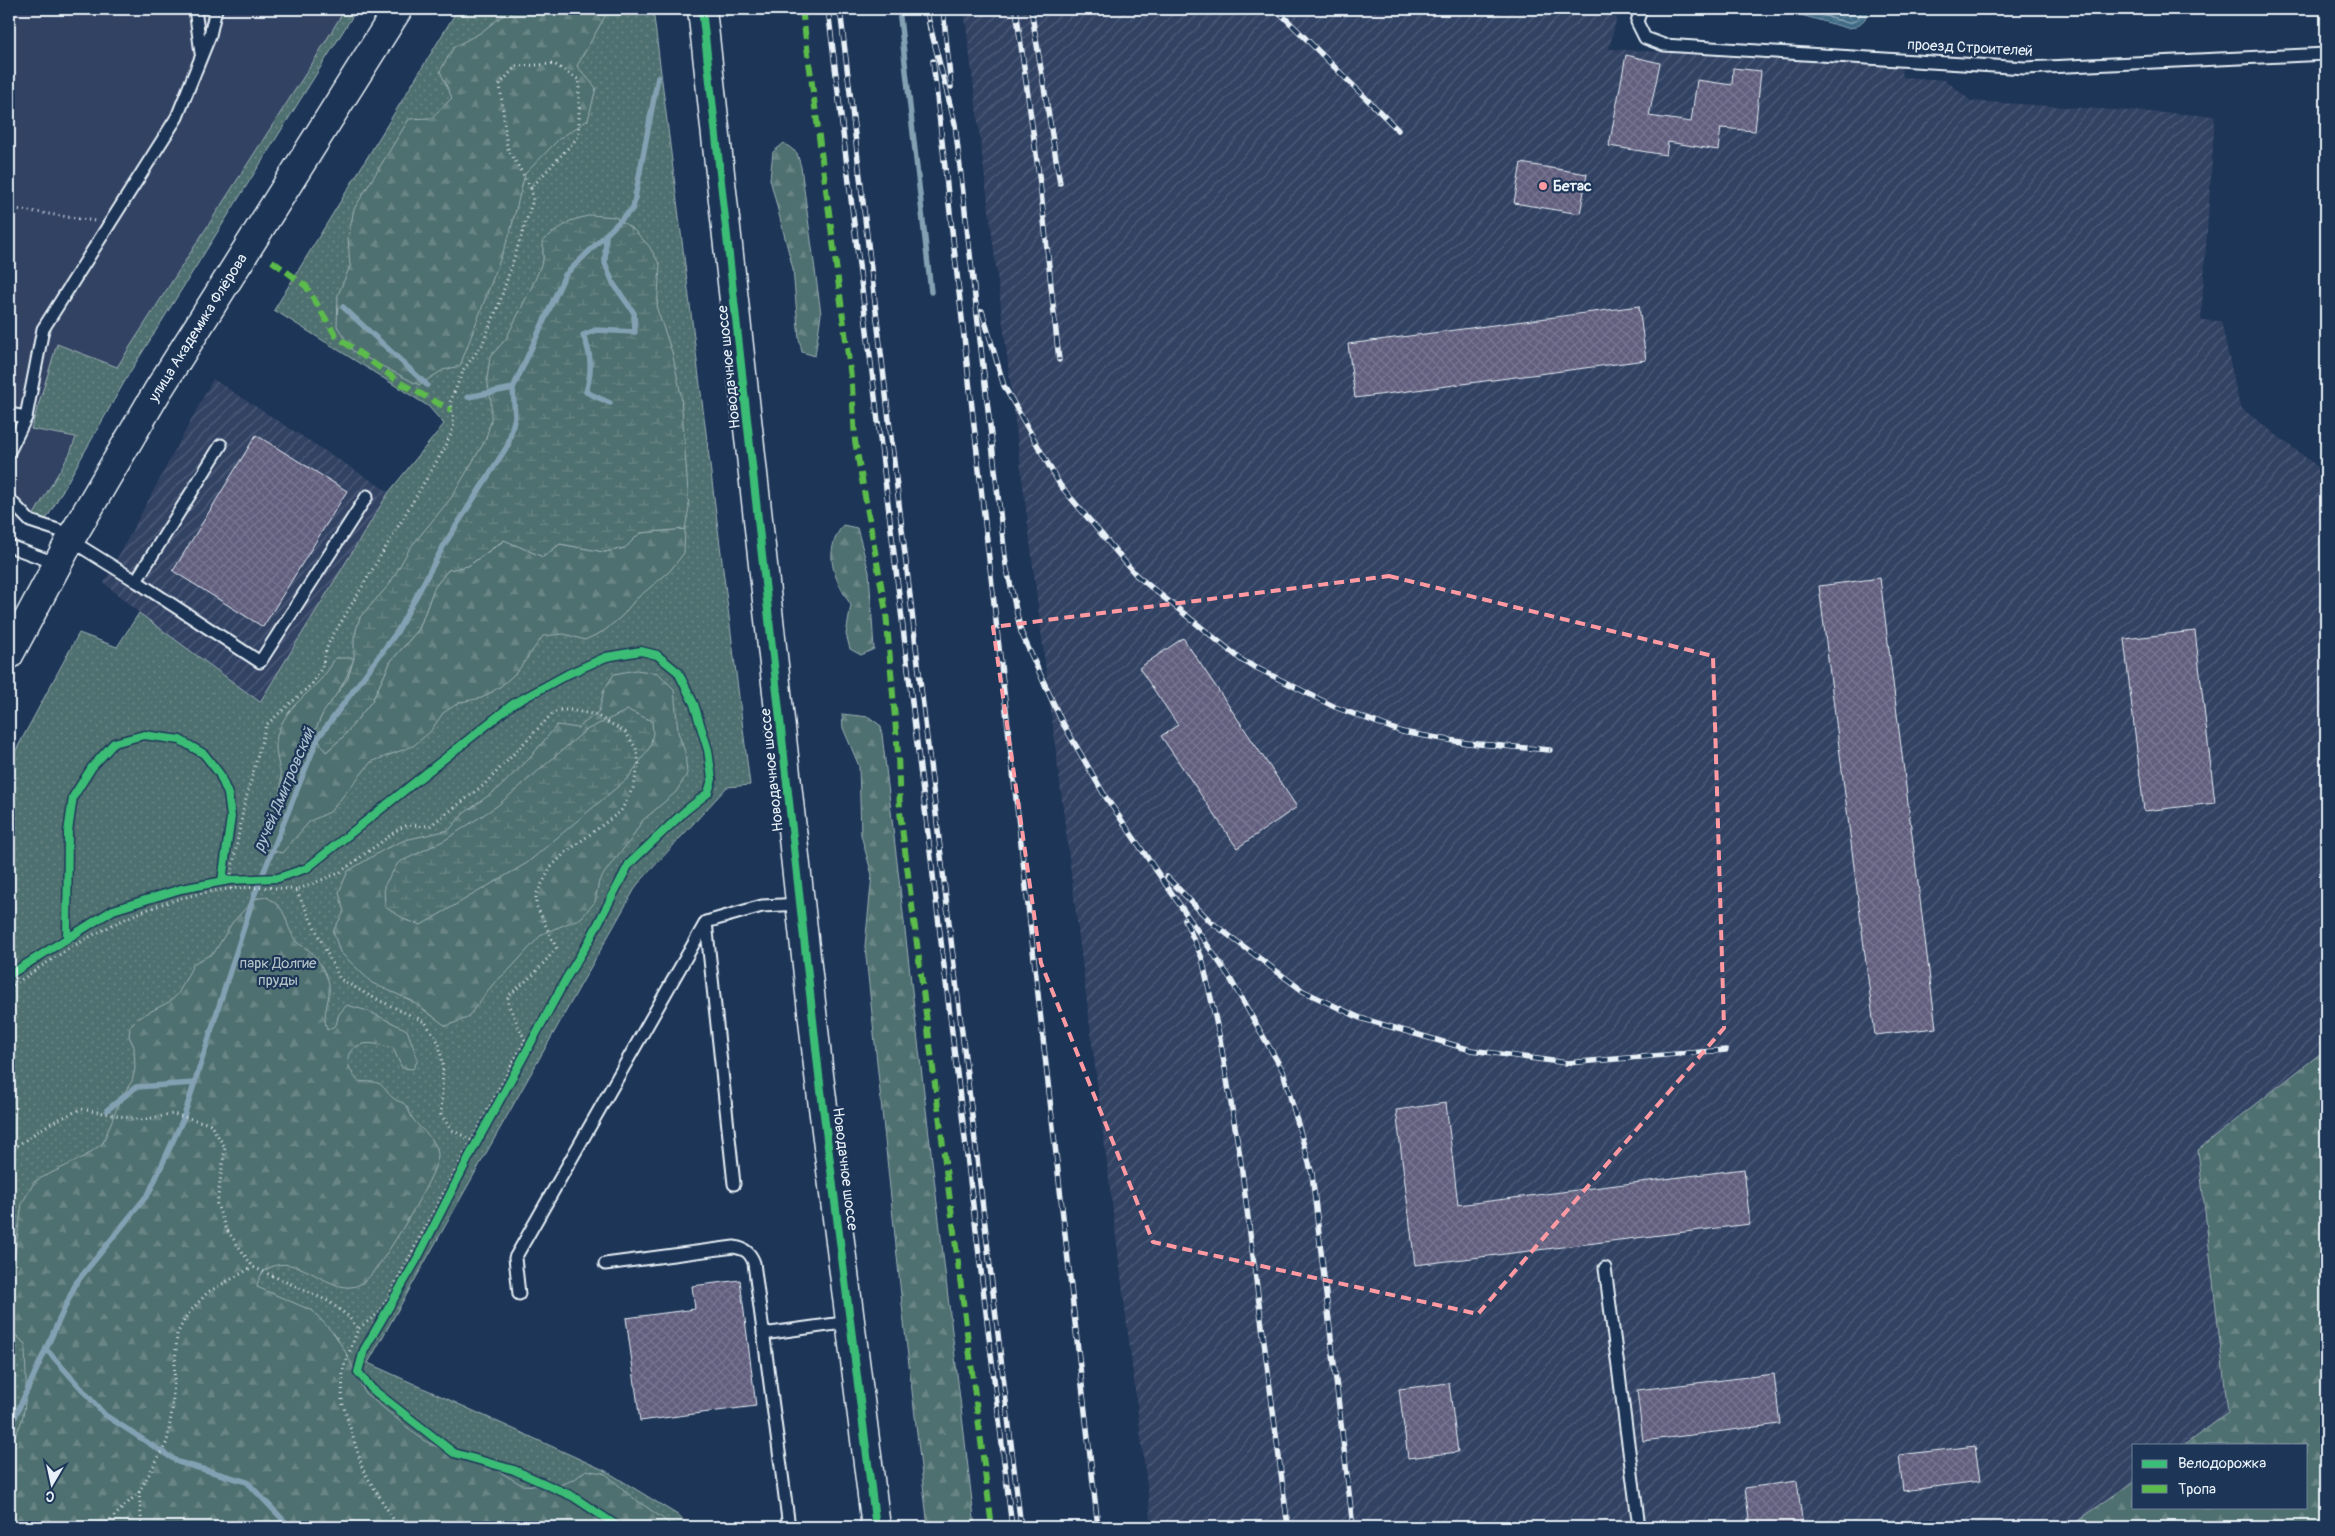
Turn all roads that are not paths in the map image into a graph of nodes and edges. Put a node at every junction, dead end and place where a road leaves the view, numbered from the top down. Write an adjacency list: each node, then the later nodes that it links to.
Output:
1 (195, 9): 7 (lane)
2 (216, 9): 7 (lane)
3 (398, 9): 14 (street, улица Академика Флёрова)
4 (702, 9): 19 (street, Новодачное шоссе)
5 (1641, 9): 6 (lane, проезд Строителей)
6 (2326, 54)
7 (201, 55): 9 (lane)
8 (9, 414): 9 (lane)
9 (26, 417): 11 (lane)
10 (221, 445): 17 (lane)
11 (9, 452)
12 (367, 496): 17 (lane)
13 (9, 499): 14 (lane)
14 (72, 538): 16 (street, улица Академика Флёрова); 17 (lane)
15 (10, 549): 16 (lane)
16 (58, 564): 18 (street, улица Академика Флёрова)
17 (136, 580)
18 (9, 655)
19 (801, 904): 20 (lane); 25 (street, Новодачное шоссе)
20 (706, 922): 21 (lane); 24 (lane)
21 (734, 1184)
22 (605, 1264): 26 (lane)
23 (1605, 1268): 29 (lane)
24 (519, 1294)
25 (850, 1322): 26 (lane); 28 (street, Новодачное шоссе)
26 (763, 1334): 27 (lane)
27 (789, 1527)
28 (876, 1527)
29 (1639, 1527)

